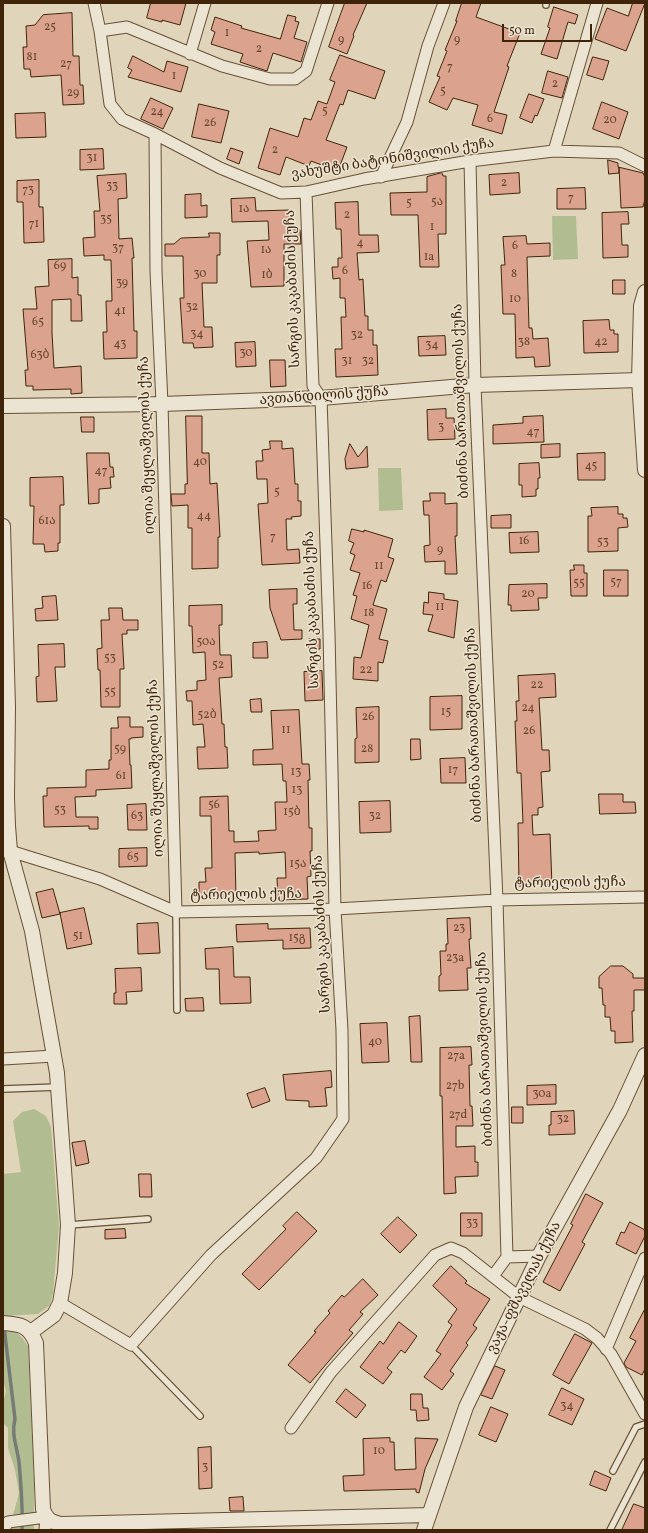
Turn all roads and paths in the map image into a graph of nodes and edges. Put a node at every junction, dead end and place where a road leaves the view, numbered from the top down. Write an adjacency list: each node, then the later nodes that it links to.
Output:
1 (94, 3): 6 (street)
2 (205, 3): 7 (street)
3 (328, 3): 7 (street)
4 (444, 3): 12 (street)
5 (598, 3): 9 (street)
6 (100, 31): 7 (street); 8 (street)
7 (190, 54)
8 (155, 134): 13 (street, ვახუშტი ბატონიშვილის ქუჩა); 18 (street, ილია შეყლაშვილის ქუჩა)
9 (554, 151): 10 (street, ვახუშტი ბატონიშვილის ქუჩა); 11 (street, ვახუშტი ბატონიშვილის ქუჩა)
10 (470, 161): 12 (street, ვახუშტი ბატონიშვილის ქუჩა); 16 (street, ბიძინა ბარათაშვილის ქუჩა)
11 (645, 166)
12 (381, 177): 13 (street, ვახუშტი ბატონიშვილის ქუჩა)
13 (306, 192): 17 (street, სარგის კაკაბაძის ქუჩა)
14 (645, 292): 15 (street)
15 (642, 380): 16 (street, ავთანდილის ქუჩა); 20 (street)
16 (476, 385): 17 (street, ავთანდილის ქუჩა); 24 (street, ბიძინა ბარათაშვილის ქუჩა)
17 (321, 398): 18 (street, ავთანდილის ქუჩა); 25 (street, სარგის კაკაბაძის ქუჩა)
18 (162, 404): 19 (street, ავთანდილის ქუჩა); 26 (street, ილია შეყლაშვილის ქუჩა)
19 (3, 406)
20 (645, 470)
21 (3, 526): 22 (street)
22 (7, 851): 26 (street, ტარიელის ქუჩა); 29 (street)
23 (645, 897): 24 (street, ტარიელის ქუჩა)
24 (497, 900): 25 (street, ტარიელის ქუჩა); 36 (street, ბიძინა ბარათაშვილის ქუჩა)
25 (335, 909): 26 (street, ტარიელის ქუჩა); 43 (street, სარგის კაკაბაძის ქუჩა)
26 (176, 912): 27 (lane)
27 (177, 1010)
28 (645, 1055): 35 (street, ვაჟა-ფშაველას ქუჩა)
29 (54, 1056): 30 (street); 31 (street)
30 (3, 1059)
31 (58, 1087): 32 (lane); 34 (street)
32 (3, 1089)
33 (148, 1219): 34 (lane)
34 (68, 1225): 40 (street)
35 (539, 1256): 36 (street); 39 (street, ვაჟა-ფშაველას ქუჩა)
36 (507, 1257): 38 (street)
37 (645, 1258): 44 (street)
38 (493, 1276): 39 (street); 48 (street)
39 (519, 1298): 44 (street); 51 (street, ვაჟა-ფშაველას ქუჩა)
40 (60, 1303): 42 (street); 43 (street)
41 (7, 1323): 42 (street)
42 (32, 1332): 52 (street)
43 (132, 1345): 46 (lane)
44 (606, 1349): 45 (street)
45 (645, 1414)
46 (200, 1416)
47 (645, 1424): 50 (lane)
48 (291, 1428)
49 (645, 1462): 55 (lane)
50 (613, 1471)
51 (429, 1515): 52 (street); 54 (street, ვაჟა-ფშაველას ქუჩა)
52 (42, 1522): 53 (street)
53 (5, 1523)
54 (424, 1530)
55 (610, 1530)

